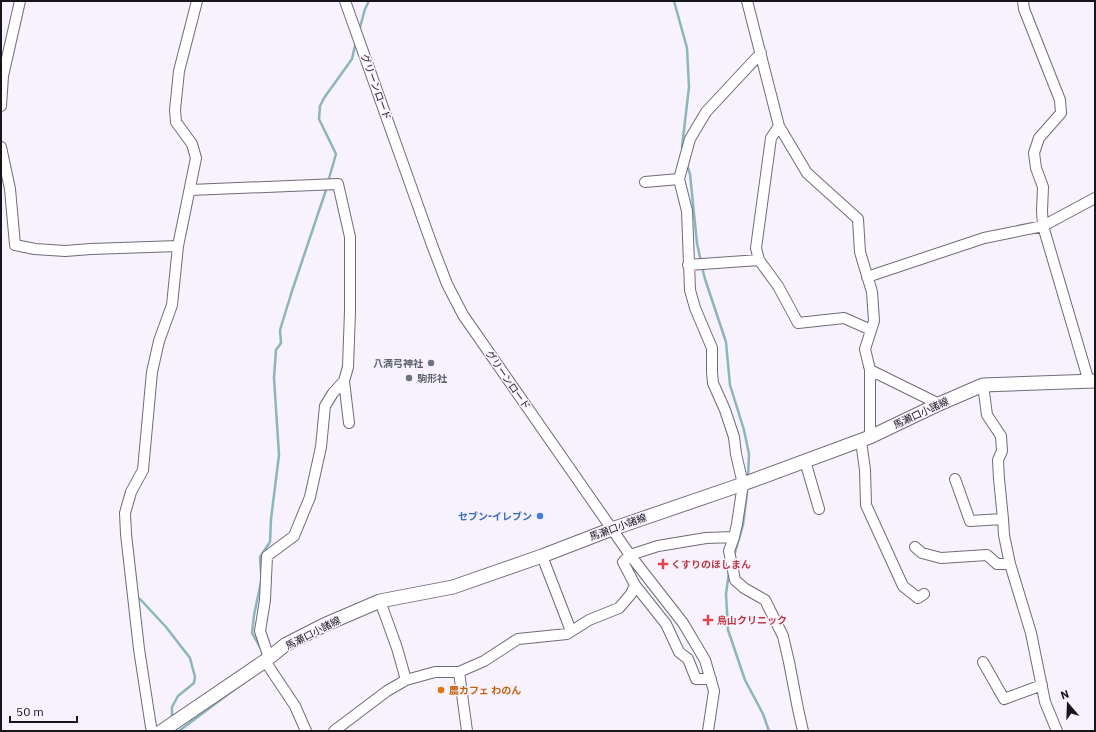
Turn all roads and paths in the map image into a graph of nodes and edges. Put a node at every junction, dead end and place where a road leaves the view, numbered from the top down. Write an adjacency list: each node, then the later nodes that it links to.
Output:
1 (20, 1): 7 (street)
2 (196, 1): 12 (street)
3 (345, 1): 32 (street, グリーンロード)
4 (747, 1): 6 (street)
5 (1023, 1): 14 (street)
6 (761, 53): 8 (street); 10 (street)
7 (1, 106)
8 (779, 126): 16 (street); 18 (street)
9 (1, 147): 15 (street)
10 (679, 179): 11 (street); 17 (street)
11 (645, 182)
12 (190, 190): 15 (street); 21 (street)
13 (1095, 198): 14 (street)
14 (1043, 226): 18 (street); 22 (street)
15 (178, 246): 48 (street)
16 (759, 260): 17 (street); 19 (street)
17 (688, 265): 29 (street)
18 (867, 277): 19 (street)
19 (871, 330): 20 (street)
20 (870, 370): 24 (street); 26 (street)
21 (344, 381): 25 (street); 42 (street)
22 (1092, 381): 23 (main road, 馬瀬口小諸線)
23 (983, 385): 24 (main road, 馬瀬口小諸線); 31 (street)
24 (940, 404): 26 (main road, 馬瀬口小諸線)
25 (349, 424)
26 (865, 439): 27 (main road, 馬瀬口小諸線); 39 (street)
27 (805, 462): 29 (main road, 馬瀬口小諸線); 30 (street)
28 (955, 479): 31 (street)
29 (743, 484): 32 (main road, 馬瀬口小諸線); 33 (street)
30 (819, 509)
31 (1003, 519): 37 (street)
32 (612, 529): 35 (street, グリーンロード); 36 (main road, 馬瀬口小諸線)
33 (734, 537): 35 (street); 54 (street)
34 (915, 546): 37 (street)
35 (630, 555): 38 (street); 45 (street, グリーンロード)
36 (542, 556): 40 (main road, 馬瀬口小諸線); 41 (street)
37 (1010, 564): 47 (street)
38 (635, 585): 41 (street); 45 (street)
39 (924, 594)
40 (380, 601): 42 (main road, 馬瀬口小諸線); 46 (street)
41 (571, 631): 44 (street)
42 (267, 660): 49 (main road, 馬瀬口小諸線); 50 (street)
43 (983, 662): 47 (street)
44 (459, 672): 46 (street); 52 (street)
45 (710, 679): 53 (street, グリーンロード)
46 (406, 680): 51 (street)
47 (1042, 685): 55 (street)
48 (153, 731)
49 (162, 731)
50 (306, 731)
51 (334, 731)
52 (467, 731)
53 (708, 731)
54 (803, 731)
55 (1057, 731)

